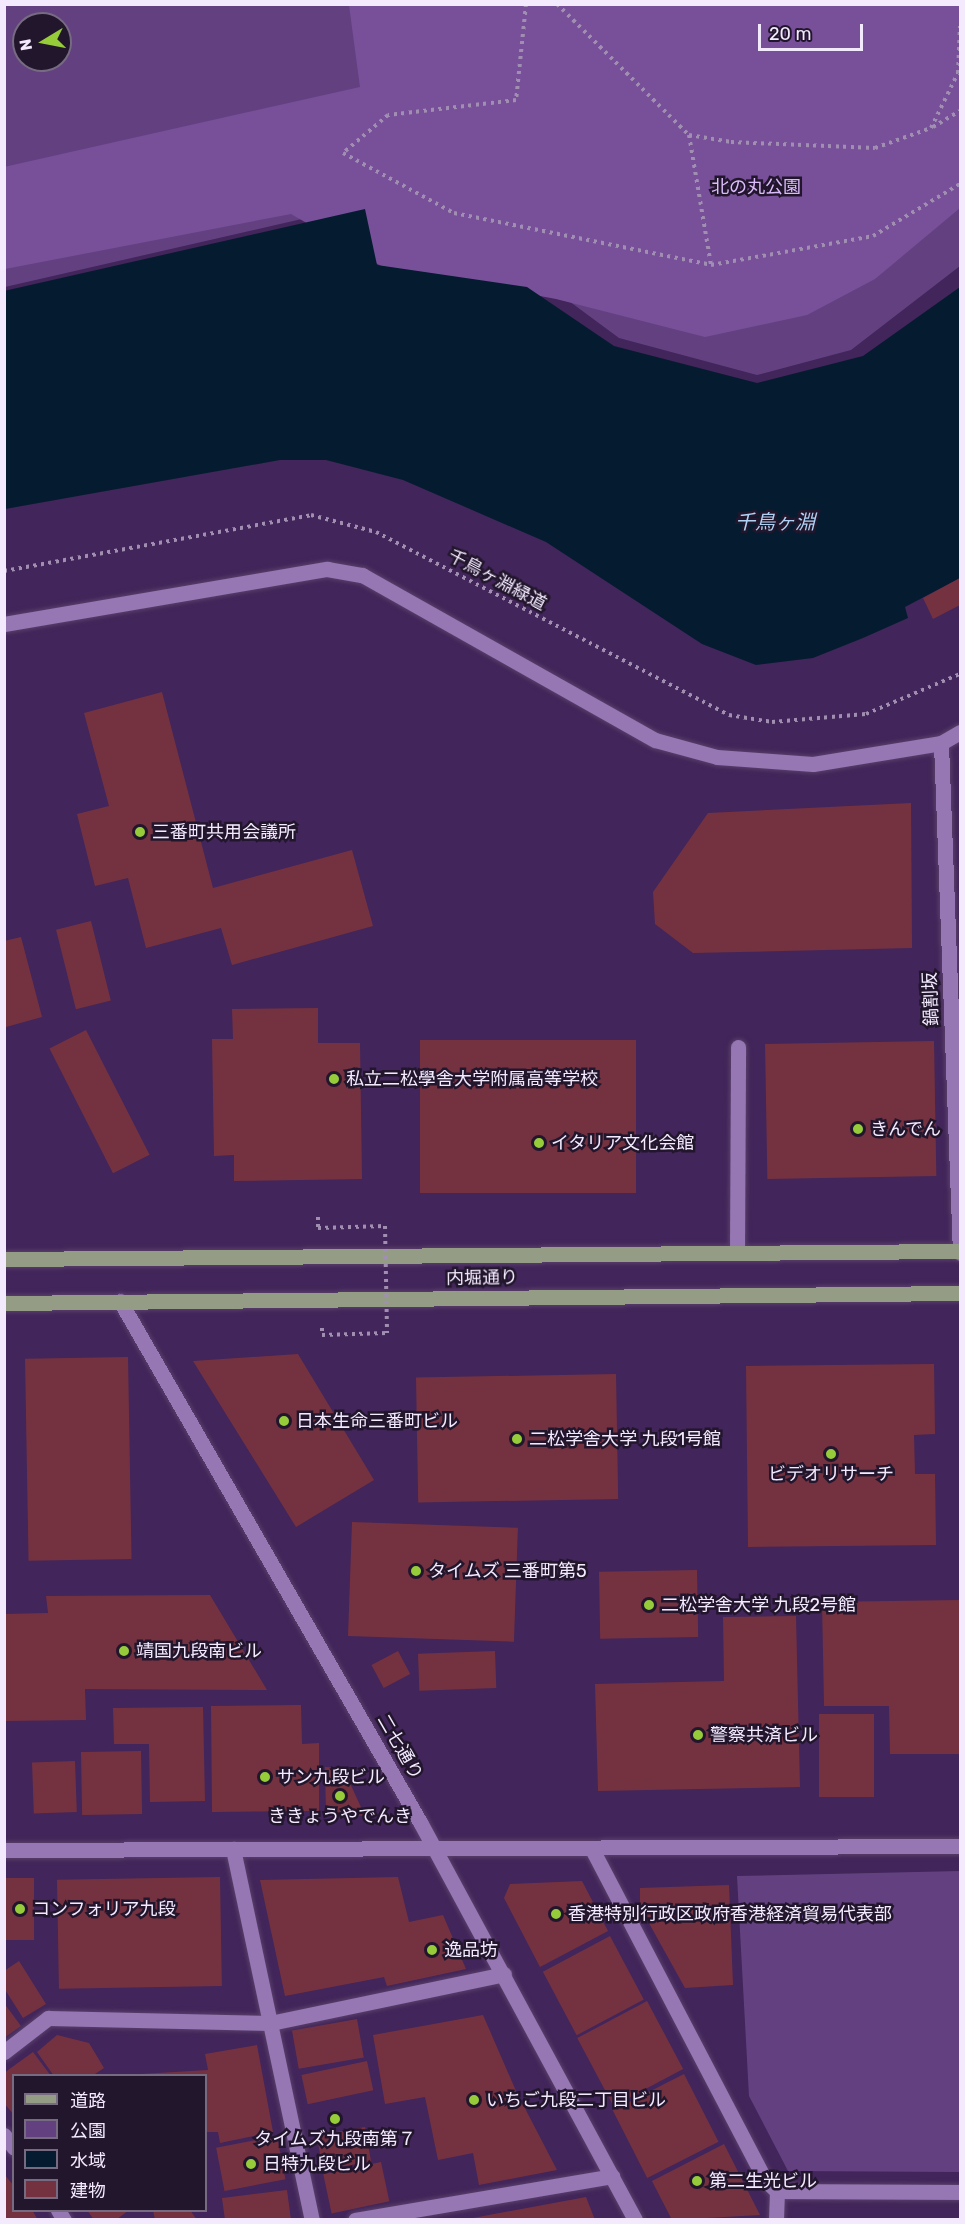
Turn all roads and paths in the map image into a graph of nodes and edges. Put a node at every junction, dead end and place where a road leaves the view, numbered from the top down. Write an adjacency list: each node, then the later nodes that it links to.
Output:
1 (526, 4): 8 (path)
2 (557, 4): 6 (path)
3 (960, 26): 5 (path)
4 (960, 111): 5 (path)
5 (931, 128): 6 (path)
6 (689, 135): 8 (path)
7 (960, 184): 8 (path)
8 (711, 265)
9 (4, 571): 11 (path, 千鳥ヶ淵緑道)
10 (4, 624): 13 (street)
11 (960, 674)
12 (960, 732): 13 (street)
13 (941, 743): 16 (street, 鍋割坂)
14 (738, 1047): 17 (street)
15 (318, 1217): 22 (path, bridge)
16 (960, 1252): 17 (main road, 内堀通り)
17 (737, 1253): 18 (main road, 内堀通り)
18 (4, 1259)
19 (960, 1293): 20 (main road, 内堀通り)
20 (120, 1301): 21 (main road, 内堀通り); 27 (street, 二七通り)
21 (4, 1303)
22 (322, 1328)
23 (960, 1846): 24 (street)
24 (592, 1849): 27 (street); 32 (street)
25 (4, 1850): 26 (street)
26 (233, 1850): 27 (street); 29 (street)
27 (436, 1850): 28 (street, 二七通り)
28 (504, 1974): 29 (street); 31 (street, 二七通り)
29 (270, 2022): 30 (street); 34 (street)
30 (4, 2052)
31 (612, 2176): 35 (street); 36 (street, 二七通り)
32 (777, 2191): 33 (street); 37 (street)
33 (960, 2192)
34 (312, 2220)
35 (355, 2220)
36 (635, 2220)
37 (776, 2220)

